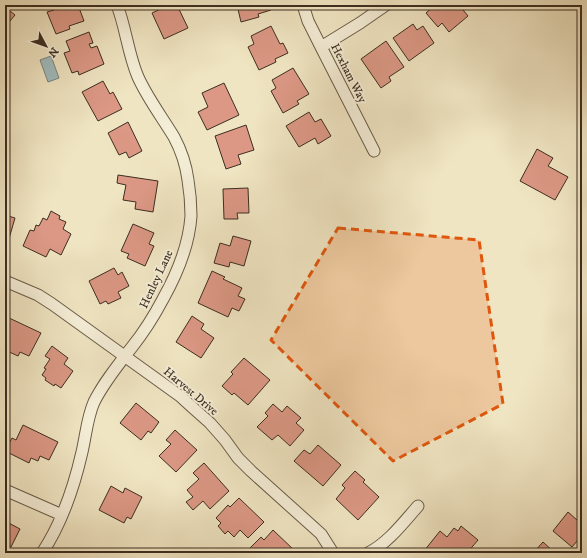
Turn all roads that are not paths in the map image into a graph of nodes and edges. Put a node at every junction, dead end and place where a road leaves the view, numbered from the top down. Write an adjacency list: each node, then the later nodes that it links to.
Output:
1 (117, 5): 7 (street, Henley Lane)
2 (303, 5): 4 (street, Hexham Way)
3 (386, 5): 4 (street)
4 (321, 47): 5 (street, Hexham Way)
5 (374, 151)
6 (5, 281): 7 (street, Harvest Drive)
7 (125, 356): 10 (street, Henley Lane); 12 (street, Harvest Drive)
8 (5, 490): 10 (street)
9 (418, 506): 13 (street)
10 (62, 514): 11 (street, Henley Lane)
11 (42, 553)
12 (333, 553)
13 (368, 553)

